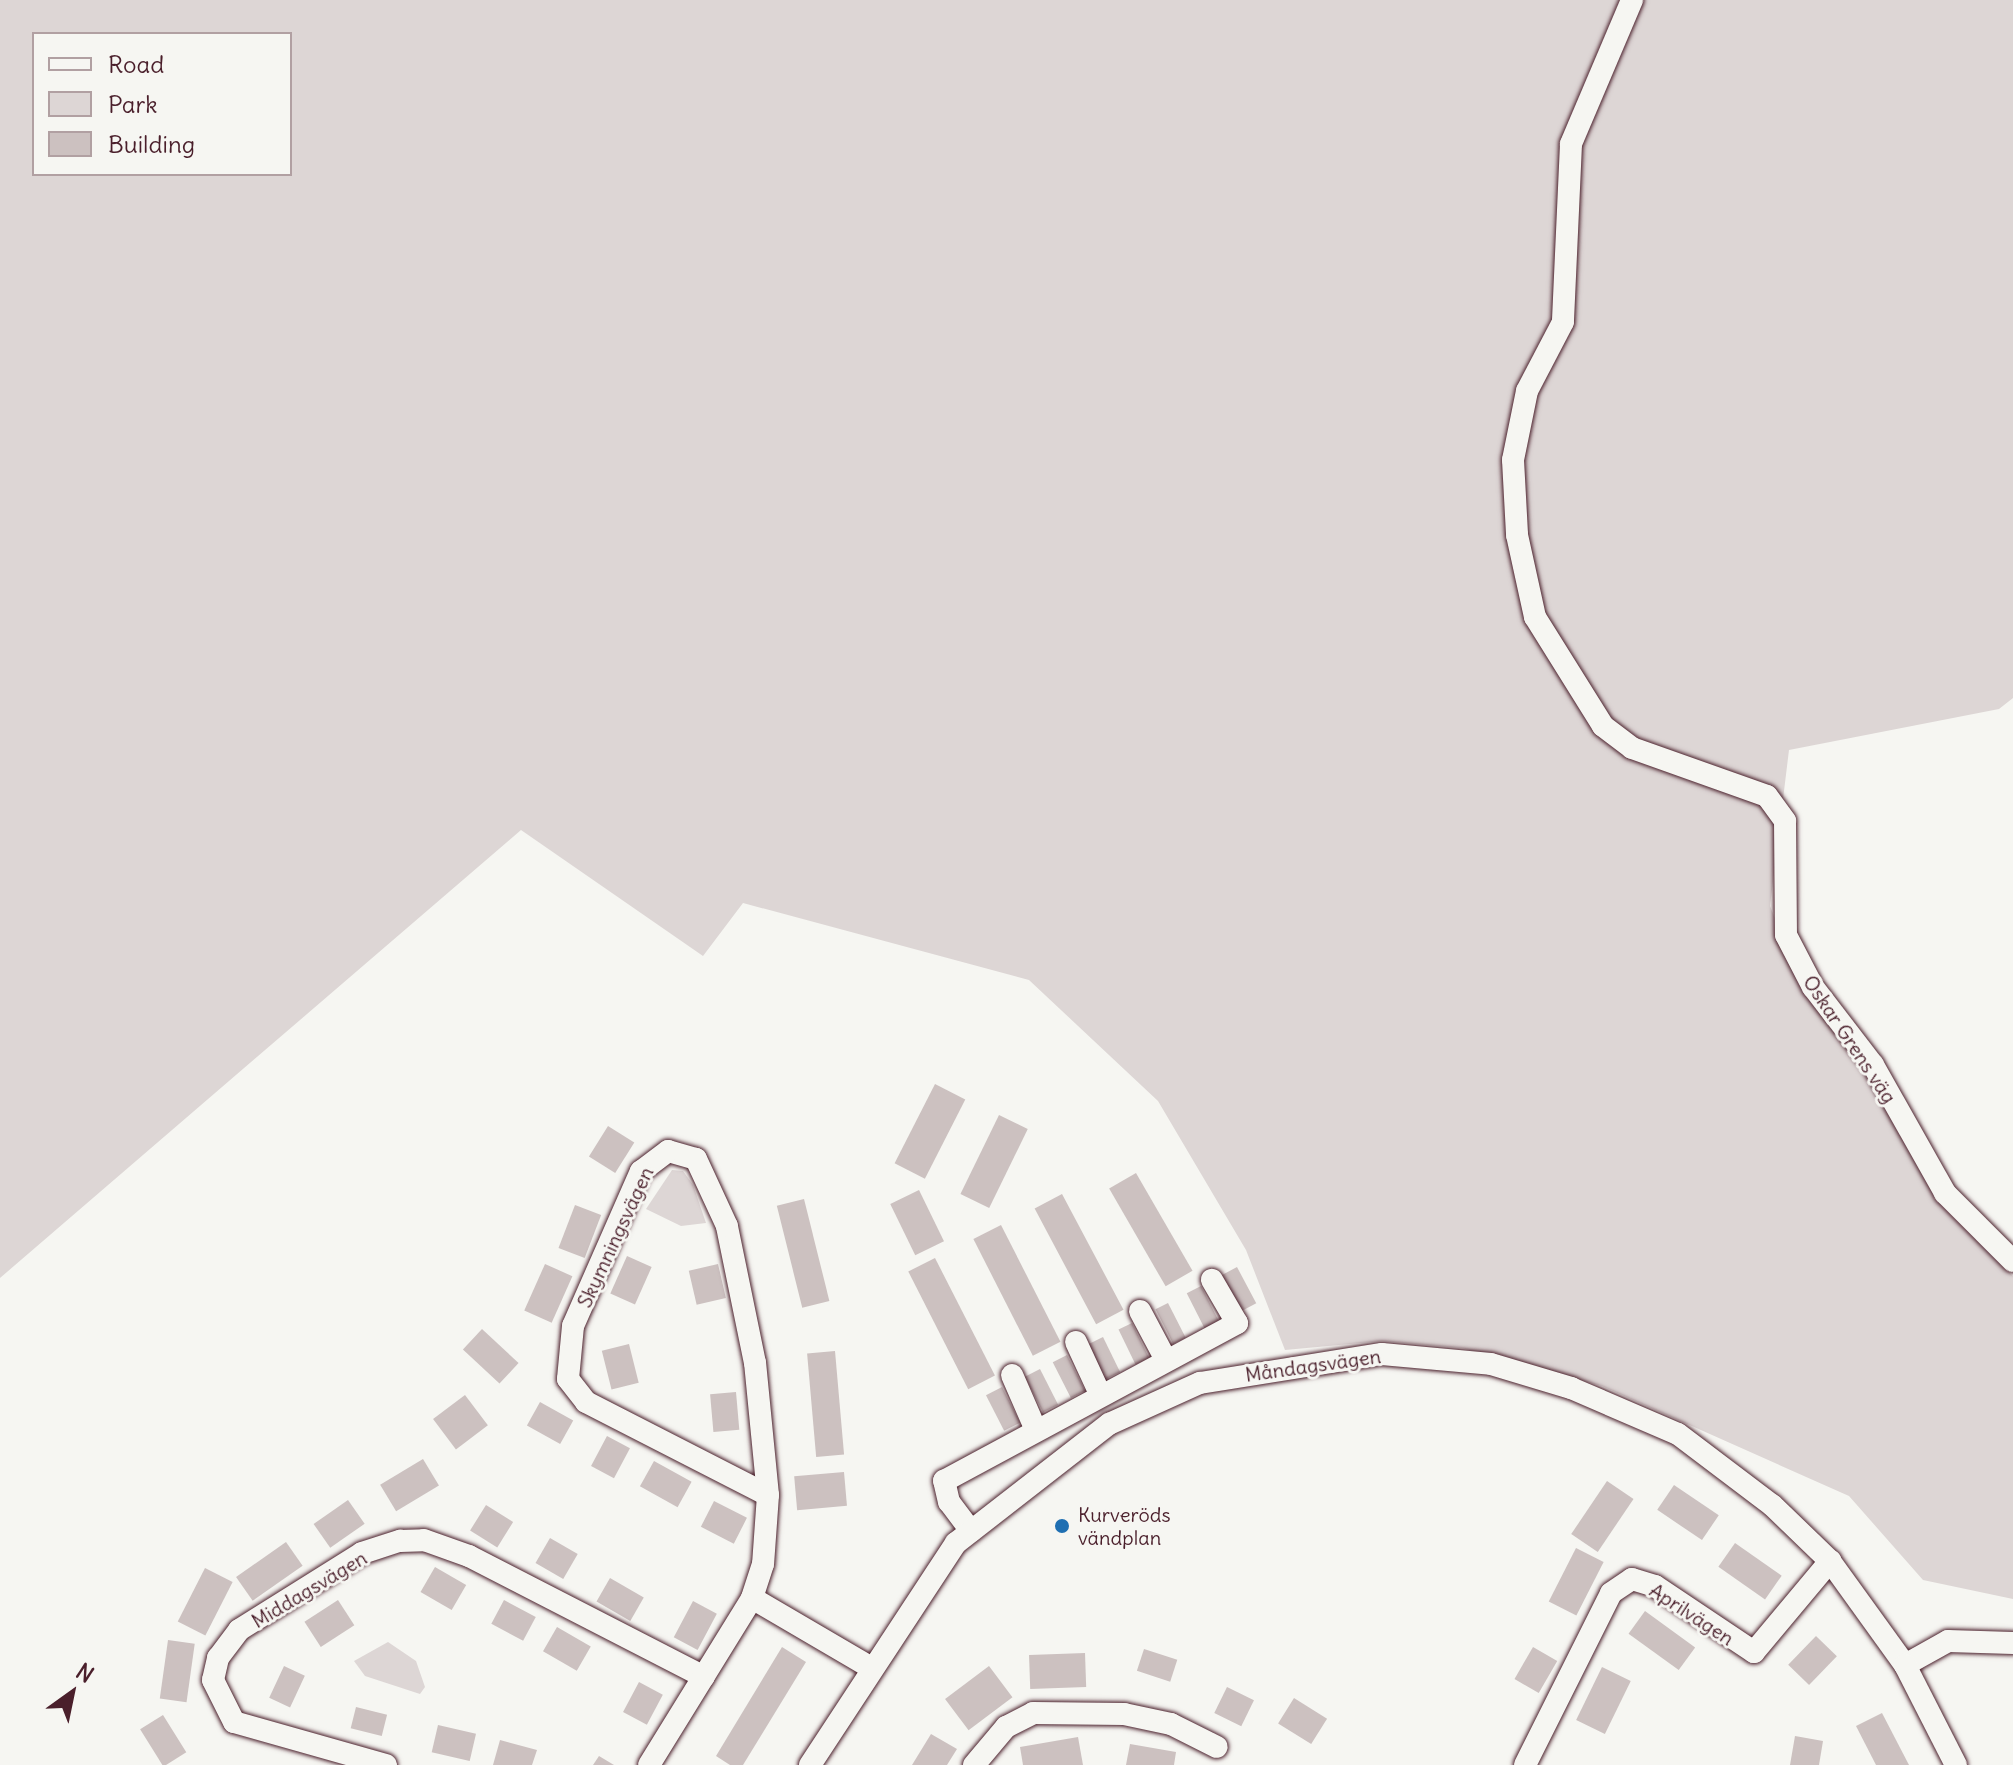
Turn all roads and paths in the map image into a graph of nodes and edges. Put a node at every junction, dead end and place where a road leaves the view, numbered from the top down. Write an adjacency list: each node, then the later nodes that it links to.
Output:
1 (1632, 0): 2 (street, Oskar Grens väg)
2 (2013, 1261)
3 (1212, 1280): 6 (street)
4 (1140, 1311): 6 (street)
5 (1076, 1342): 8 (street)
6 (1166, 1360): 8 (street)
7 (1012, 1375): 9 (street)
8 (1100, 1394): 9 (street)
9 (1035, 1428): 11 (street)
10 (768, 1495): 10 (street, Skymningsvägen); 13 (street, Skymningsvägen)
11 (971, 1531): 12 (street, Måndagsvägen); 16 (street, Måndagsvägen)
12 (1830, 1561): 15 (street, Måndagsvägen); 23 (street, Aprilvägen)
13 (752, 1598): 16 (street); 17 (street)
14 (2013, 1643): 15 (street)
15 (1905, 1665): 24 (street, Måndagsvägen)
16 (872, 1668): 21 (street, Måndagsvägen)
17 (704, 1677): 19 (street, Middagsvägen); 20 (street)
18 (1217, 1747): 22 (street)
19 (386, 1765)
20 (649, 1765)
21 (810, 1765)
22 (974, 1765)
23 (1525, 1765)
24 (1956, 1765)

